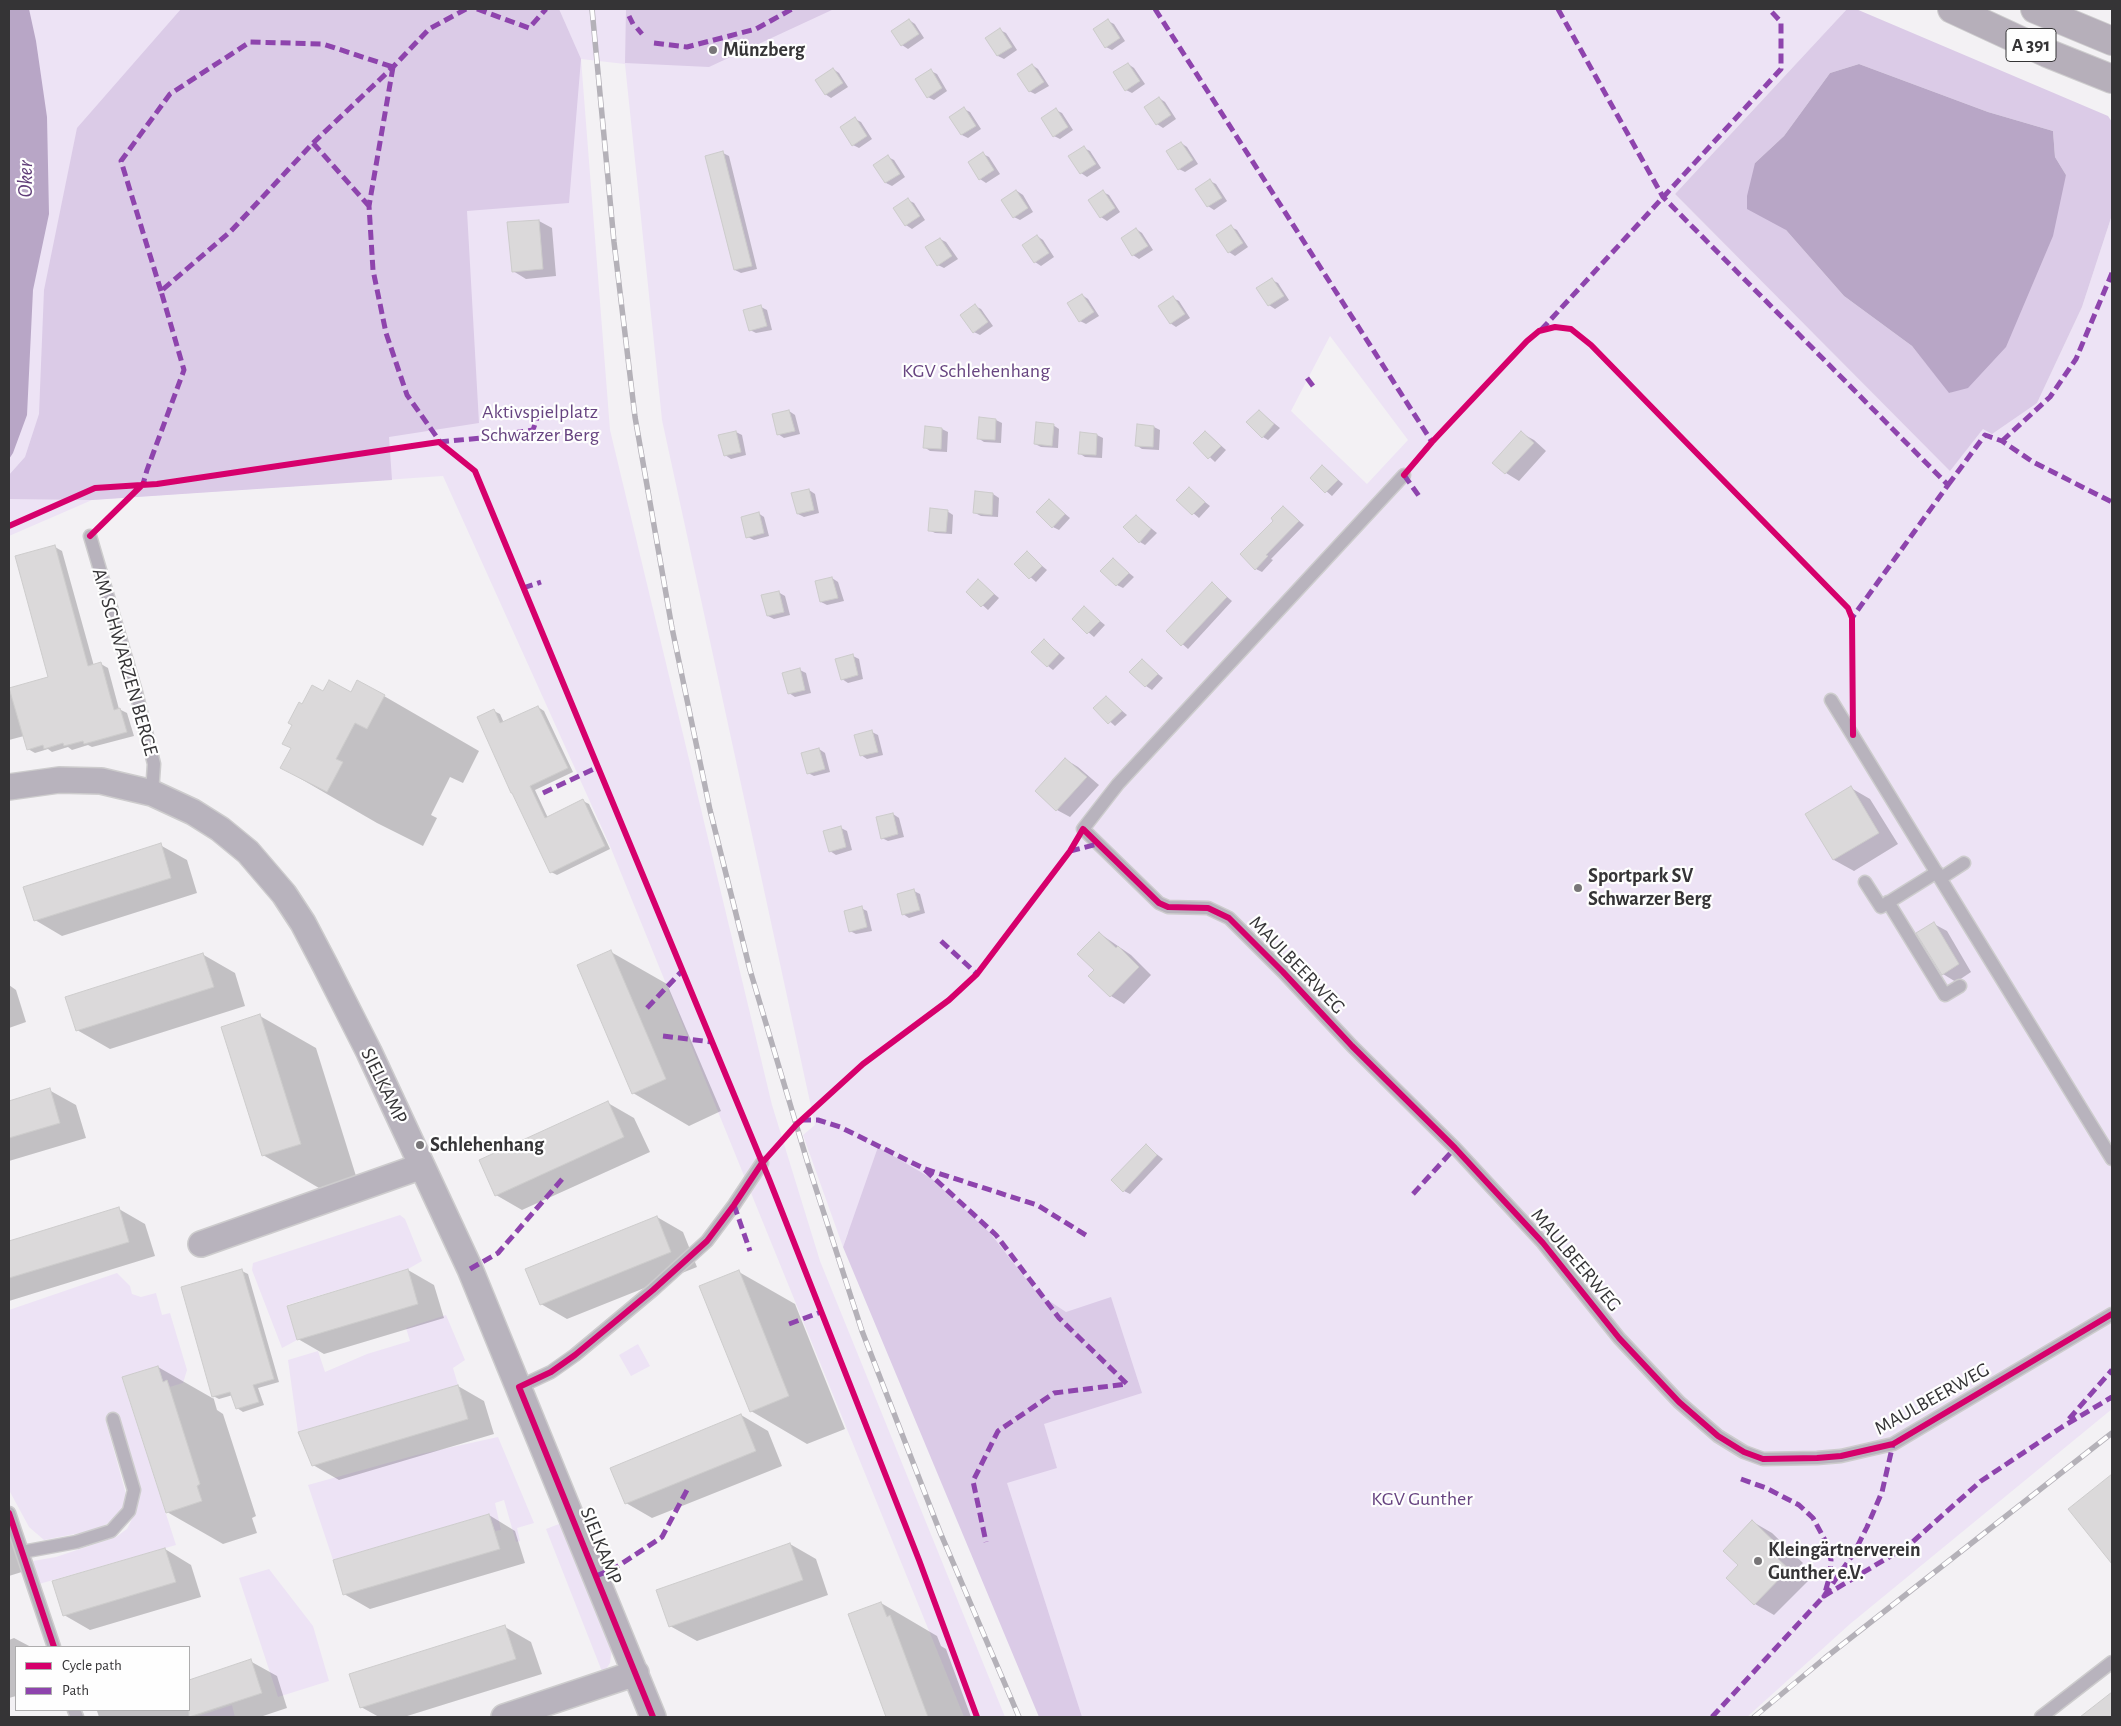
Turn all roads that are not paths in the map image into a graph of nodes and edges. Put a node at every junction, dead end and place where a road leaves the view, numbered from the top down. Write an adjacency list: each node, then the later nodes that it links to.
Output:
1 (1952, 9): 4 (highway, A 391)
2 (2035, 9): 3 (highway, A 391)
3 (2112, 41)
4 (2112, 79)
5 (1404, 475): 19 (lane, MAULBEERWEG)
6 (90, 536): 9 (lane, AM SCHWARZEN BERGE)
7 (1831, 700): 11 (lane)
8 (9, 787): 9 (street, AM SCHWARZEN BERGE)
9 (152, 793): 17 (street, SIELKAMP)
10 (1964, 863): 11 (lane)
11 (1939, 875): 13 (lane); 15 (lane)
12 (1865, 882): 13 (lane)
13 (1888, 902): 14 (lane)
14 (1960, 986)
15 (2112, 1159)
16 (762, 1163): 20 (lane)
17 (422, 1166): 18 (street); 20 (street, SIELKAMP)
18 (201, 1244)
19 (2112, 1314)
20 (519, 1387): 26 (street, SIELKAMP)
21 (113, 1420): 23 (lane)
22 (9, 1513): 23 (lane)
23 (22, 1552): 24 (lane)
24 (54, 1646)
25 (2112, 1662): 29 (lane)
26 (636, 1673): 27 (street); 28 (street, SIELKAMP)
27 (504, 1717)
28 (653, 1717)
29 (2041, 1717)

